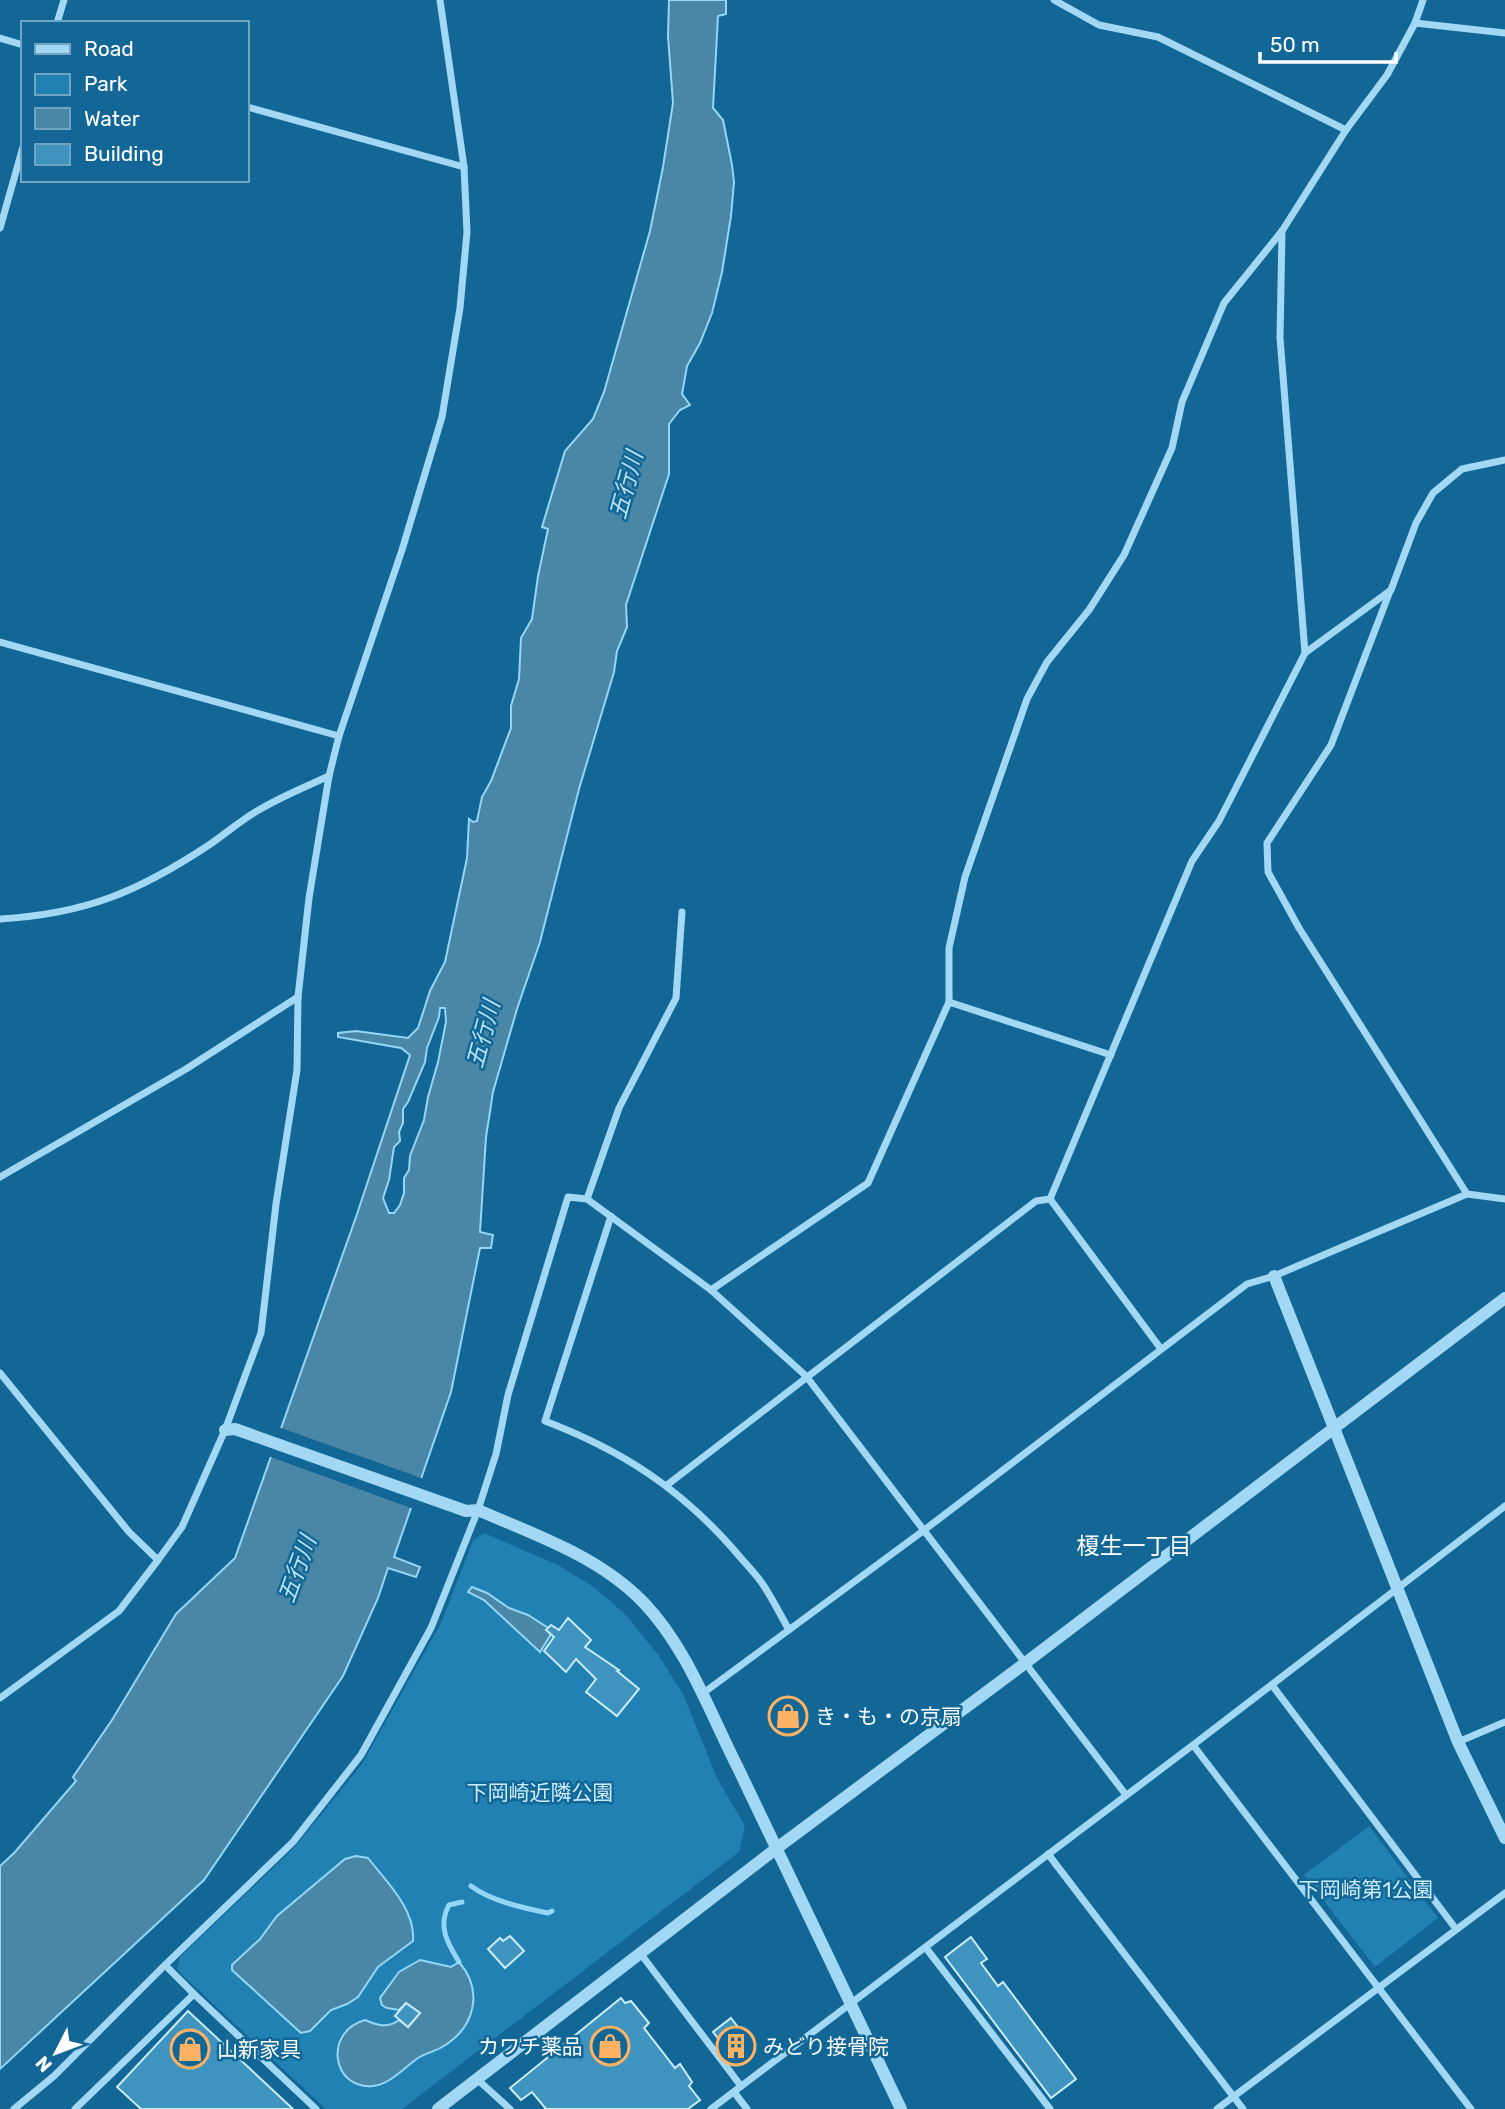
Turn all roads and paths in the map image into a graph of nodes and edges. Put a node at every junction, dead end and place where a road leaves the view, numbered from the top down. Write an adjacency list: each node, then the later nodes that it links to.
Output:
1 (64, 0): 5 (street)
2 (440, 0): 13 (street)
3 (1054, 0): 11 (street)
4 (1423, 0): 6 (street)
5 (58, 21)
6 (1415, 23): 7 (street); 11 (street)
7 (1505, 33)
8 (0, 38): 9 (street)
9 (21, 43)
10 (248, 107): 13 (street)
11 (1346, 130): 15 (street)
12 (21, 153): 14 (street)
13 (464, 167): 20 (street)
14 (0, 228)
15 (1282, 231): 19 (street); 25 (street)
16 (1505, 460): 17 (street)
17 (1391, 590): 19 (street); 28 (street)
18 (0, 642): 20 (street)
19 (1305, 653): 26 (street)
20 (340, 737): 21 (street)
21 (329, 776): 23 (street); 24 (street)
22 (682, 912): 29 (street)
23 (0, 919)
24 (298, 997): 27 (street); 40 (street)
25 (948, 1002): 26 (street); 34 (street)
26 (1111, 1055): 30 (street)
27 (0, 1177)
28 (1466, 1194): 31 (street); 33 (street)
29 (587, 1199): 32 (street); 43 (street)
30 (1050, 1199): 36 (street); 38 (street)
31 (1505, 1199)
32 (611, 1216): 34 (street); 41 (street)
33 (1274, 1276): 36 (street); 39 (street)
34 (711, 1290): 38 (street)
35 (1505, 1298): 39 (street)
36 (1161, 1349): 44 (street)
37 (0, 1373): 45 (street)
38 (806, 1376): 41 (street); 44 (street)
39 (1333, 1428): 46 (street); 48 (street)
40 (230, 1429): 43 (street); 45 (street)
41 (667, 1485): 47 (street)
42 (1505, 1506): 46 (street)
43 (472, 1510): 50 (street); 63 (street)
44 (923, 1531): 47 (street); 48 (street)
45 (158, 1560): 51 (street)
46 (1398, 1587): 49 (street); 53 (street)
47 (789, 1630): 50 (street)
48 (1024, 1664): 55 (street); 57 (street)
49 (1272, 1685): 54 (street); 60 (street)
50 (702, 1695): 57 (street)
51 (0, 1698)
52 (1505, 1722): 53 (street)
53 (1458, 1742): 56 (street)
54 (1194, 1745): 55 (street); 64 (street)
55 (1126, 1795): 58 (street)
56 (1505, 1839)
57 (777, 1848): 62 (street); 66 (street)
58 (1048, 1854): 61 (street); 70 (street)
59 (1505, 1893): 60 (street)
60 (1456, 1929): 64 (street)
61 (926, 1948): 66 (street); 79 (street)
62 (640, 1953): 67 (street); 68 (street)
63 (165, 1965): 65 (street); 71 (street)
64 (1380, 1988): 70 (street); 82 (street)
65 (194, 1994): 72 (street); 73 (street)
66 (849, 2004): 68 (street); 78 (street)
67 (478, 2080): 74 (street); 75 (street)
68 (741, 2086): 69 (street)
69 (734, 2092): 76 (street); 77 (street)
70 (1233, 2096): 80 (street); 81 (street)
71 (14, 2109)
72 (75, 2109)
73 (316, 2109)
74 (438, 2109)
75 (510, 2109)
76 (711, 2109)
77 (747, 2109)
78 (901, 2109)
79 (1051, 2109)
80 (1217, 2109)
81 (1243, 2109)
82 (1471, 2109)

